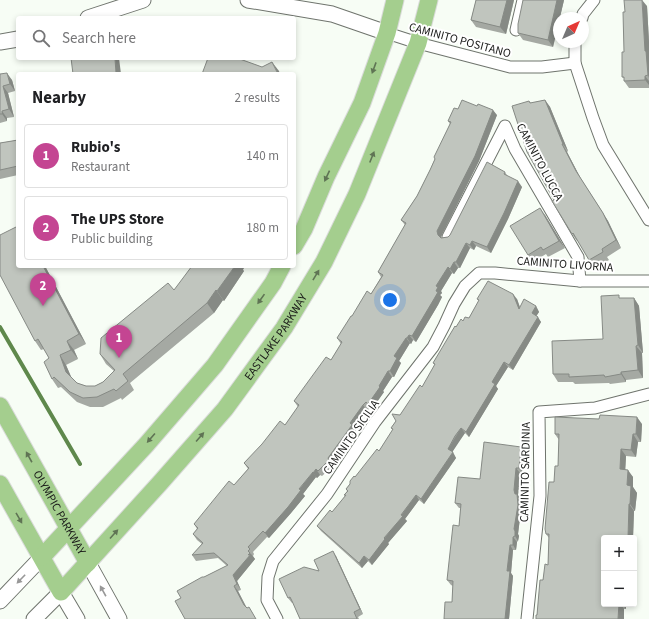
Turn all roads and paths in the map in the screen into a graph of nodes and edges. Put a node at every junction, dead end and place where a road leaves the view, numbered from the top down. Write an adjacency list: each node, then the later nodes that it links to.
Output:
1 (144, 0): 8 (street)
2 (248, 0): 10 (street)
3 (394, 0): 10 (main road)
4 (429, 0): 13 (main road, EASTLAKE PARKWAY)
5 (523, 0): 9 (street)
6 (594, 0): 7 (street)
7 (585, 12)
8 (94, 16)
9 (516, 30)
10 (387, 33): 13 (street, CAMINITO POSITANO); 18 (main road, one-way to 18)
11 (16, 39): 12 (street)
12 (0, 42)
13 (418, 43): 15 (street, CAMINITO POSITANO); 28 (main road, EASTLAKE PARKWAY, one-way to 13)
14 (574, 48): 15 (street)
15 (575, 63): 16 (street)
16 (649, 220)
17 (448, 237): 21 (street, CAMINITO LUCCA)
18 (296, 243)
19 (281, 268): 26 (main road, one-way to 26)
20 (479, 273): 21 (street, CAMINITO LIVORNA); 34 (street, CAMINITO SICILIA)
21 (580, 281): 22 (street, CAMINITO LIVORNA)
22 (649, 281)
23 (649, 394): 35 (street, CAMINITO SARDINIA)
24 (0, 406): 26 (main road, OLYMPIC PARKWAY, one-way to 24)
25 (0, 484): 27 (main road, one-way to 27)
26 (68, 528): 27 (main road); 28 (main road, OLYMPIC PARKWAY)
27 (42, 558): 29 (main road); 30 (street, one-way to 30)
28 (88, 563): 29 (main road, EASTLAKE PARKWAY); 33 (street, OLYMPIC PARKWAY, one-way to 28)
29 (61, 592): 31 (street, EASTLAKE PARKWAY); 32 (street)
30 (0, 601)
31 (34, 619)
32 (77, 619)
33 (119, 619)
34 (277, 619)
35 (527, 619)

